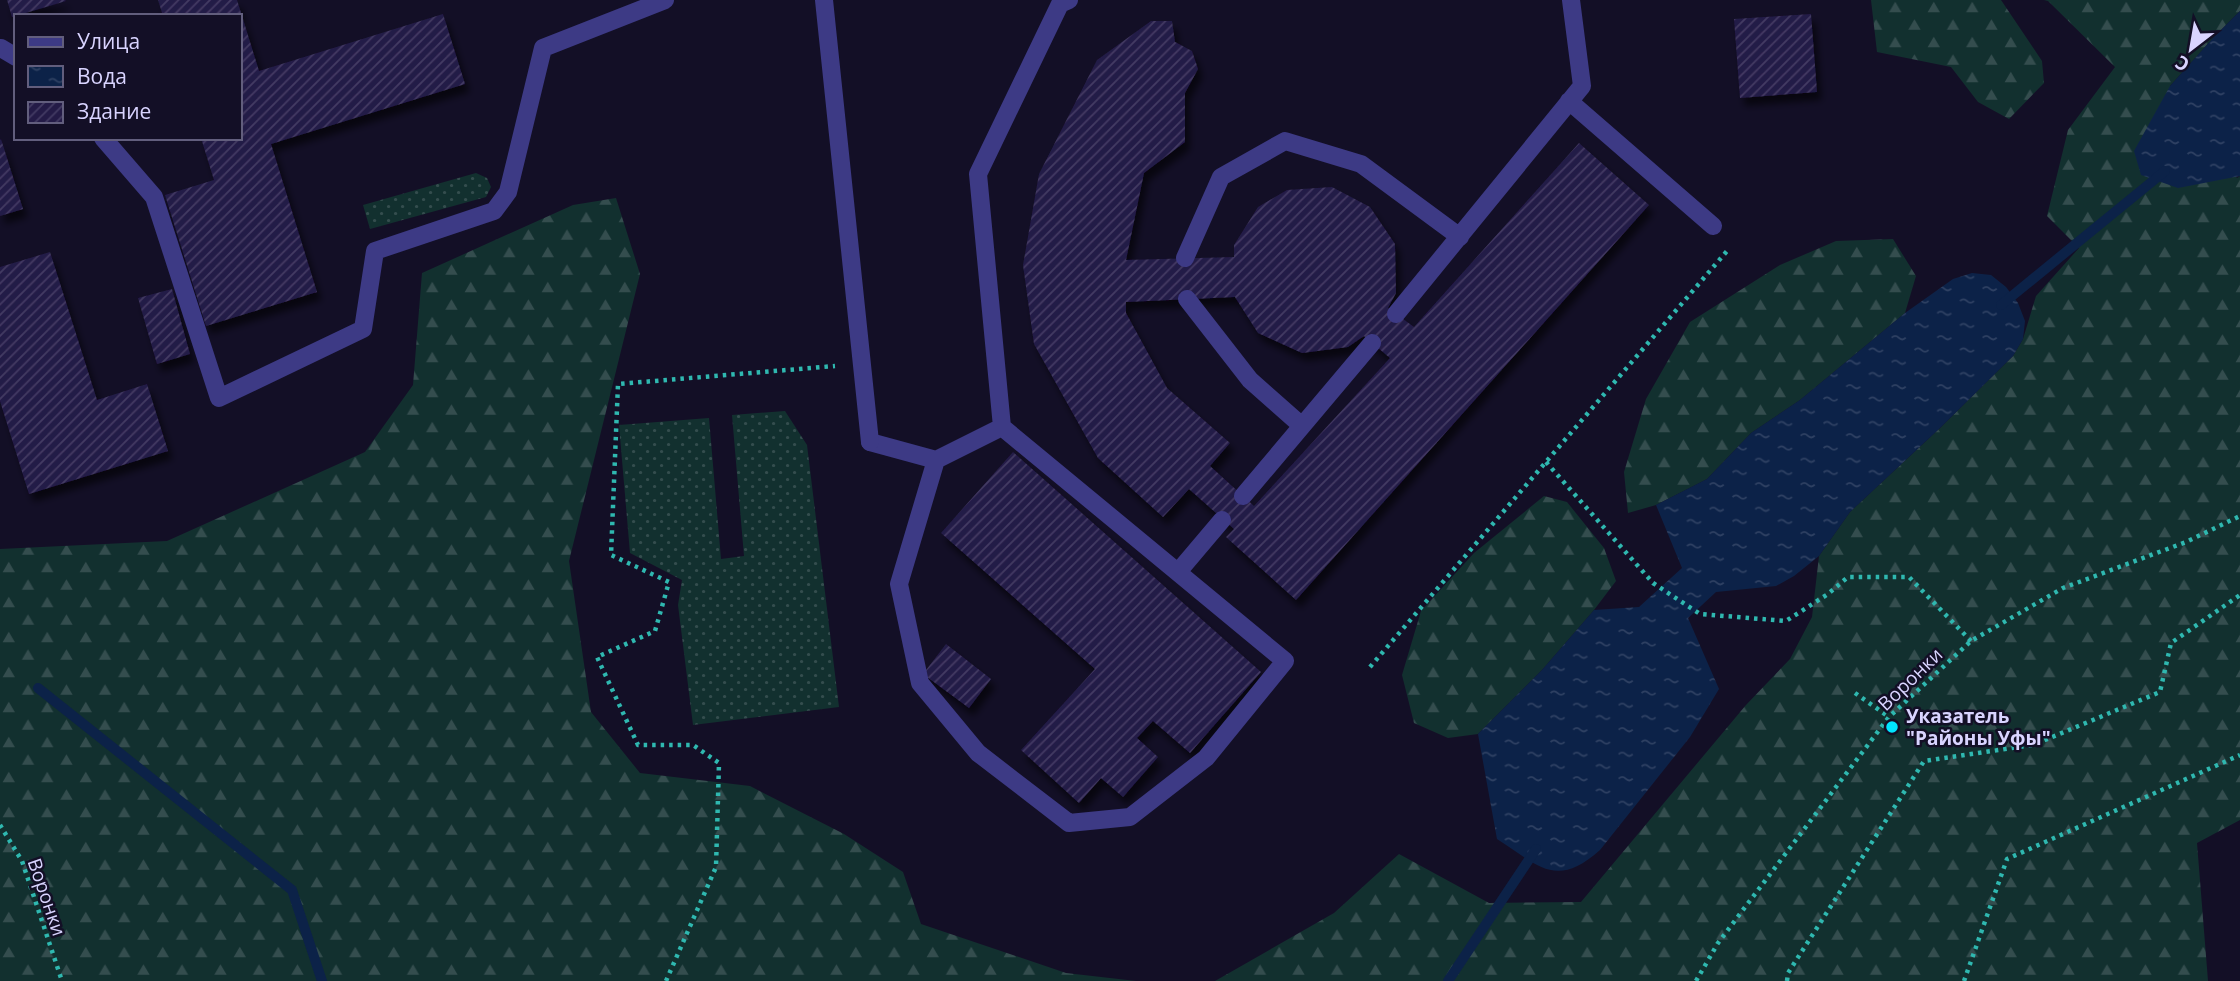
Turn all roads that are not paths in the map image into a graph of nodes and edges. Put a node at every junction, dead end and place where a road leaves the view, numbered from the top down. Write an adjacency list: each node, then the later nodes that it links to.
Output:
1 (665, 0): 6 (street)
2 (824, 0): 15 (street)
3 (1069, 0): 13 (street)
4 (1571, 0): 5 (street)
5 (1569, 101): 7 (street); 8 (street)
6 (105, 140)
7 (1713, 226)
8 (1461, 237): 9 (street); 11 (street)
9 (1185, 258)
10 (1187, 299): 14 (street)
11 (1396, 314)
12 (1372, 343): 14 (street)
13 (1002, 426): 15 (street); 18 (street)
14 (1302, 426): 16 (street)
15 (936, 460): 18 (street)
16 (1243, 496)
17 (1222, 520): 18 (street)
18 (1178, 572)

